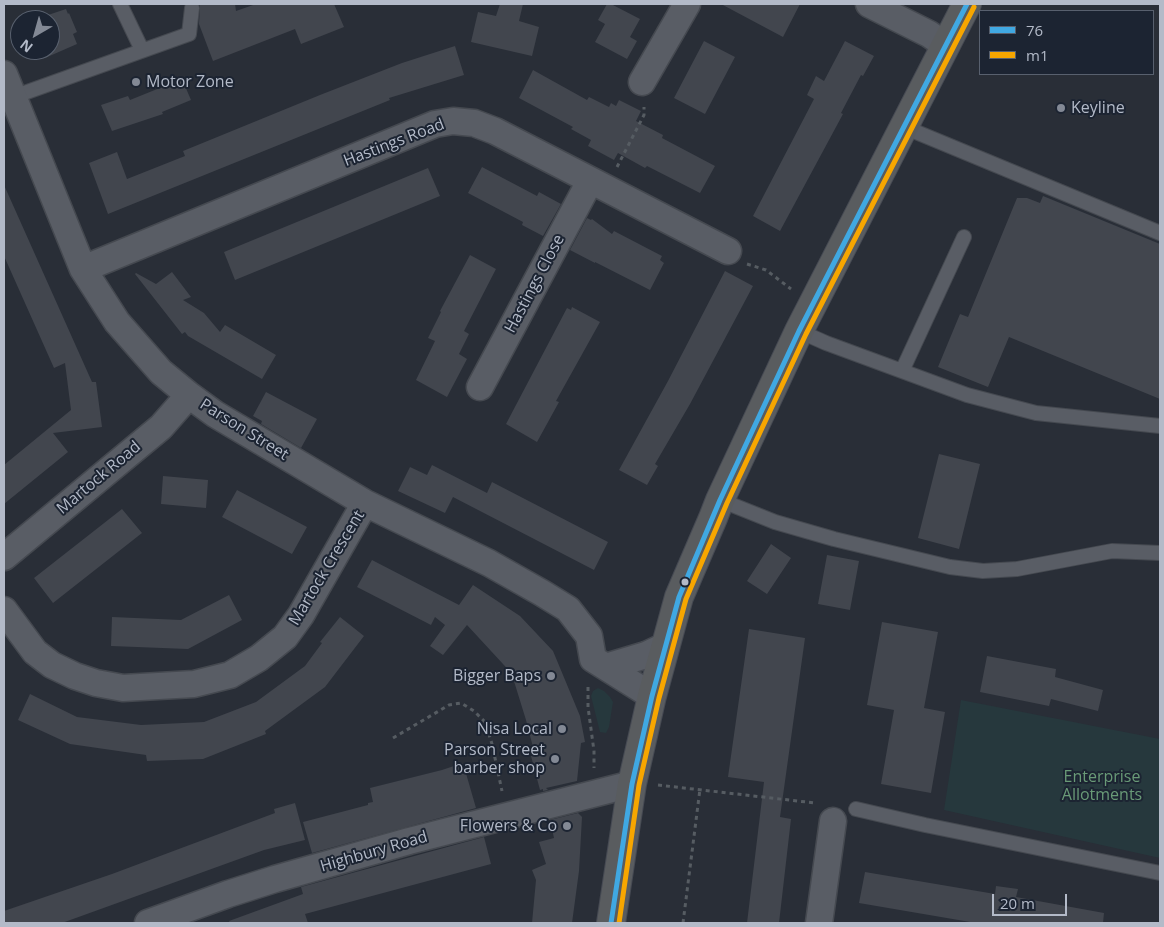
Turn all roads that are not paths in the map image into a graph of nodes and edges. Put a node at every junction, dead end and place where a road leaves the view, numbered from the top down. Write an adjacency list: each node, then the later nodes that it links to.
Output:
1 (120, 4): 7 (lane)
2 (687, 4): 8 (street)
3 (869, 4): 6 (street)
4 (967, 4): 6 (highway)
5 (192, 8): 7 (lane)
6 (945, 45): 10 (highway)
7 (142, 50): 9 (lane)
8 (642, 82)
9 (7, 90): 15 (street, Parson Street)
10 (904, 127): 12 (lane); 16 (highway)
11 (598, 185): 14 (street, Hastings Road); 15 (street, Hastings Road); 18 (street, Hastings Close)
12 (1160, 233)
13 (964, 236): 17 (lane)
14 (728, 252)
15 (83, 269): 19 (street, Parson Street)
16 (799, 331): 17 (lane); 21 (highway)
17 (902, 371): 20 (lane)
18 (480, 387)
19 (189, 395): 22 (street, Parson Street); 24 (street, Martock Road)
20 (1160, 426)
21 (720, 500): 23 (lane); 26 (highway)
22 (365, 503): 25 (street, Martock Crescent); 27 (street, Parson Street)
23 (1160, 553)
24 (4, 557)
25 (4, 610)
26 (665, 646): 27 (street); 28 (highway)
27 (597, 674): 28 (street, Parson Street)
28 (652, 696): 29 (highway)
29 (648, 788): 32 (street, Highbury Road); 33 (highway)
30 (835, 811): 31 (lane); 34 (street)
31 (1160, 873)
32 (148, 923)
33 (611, 923)
34 (819, 923)

